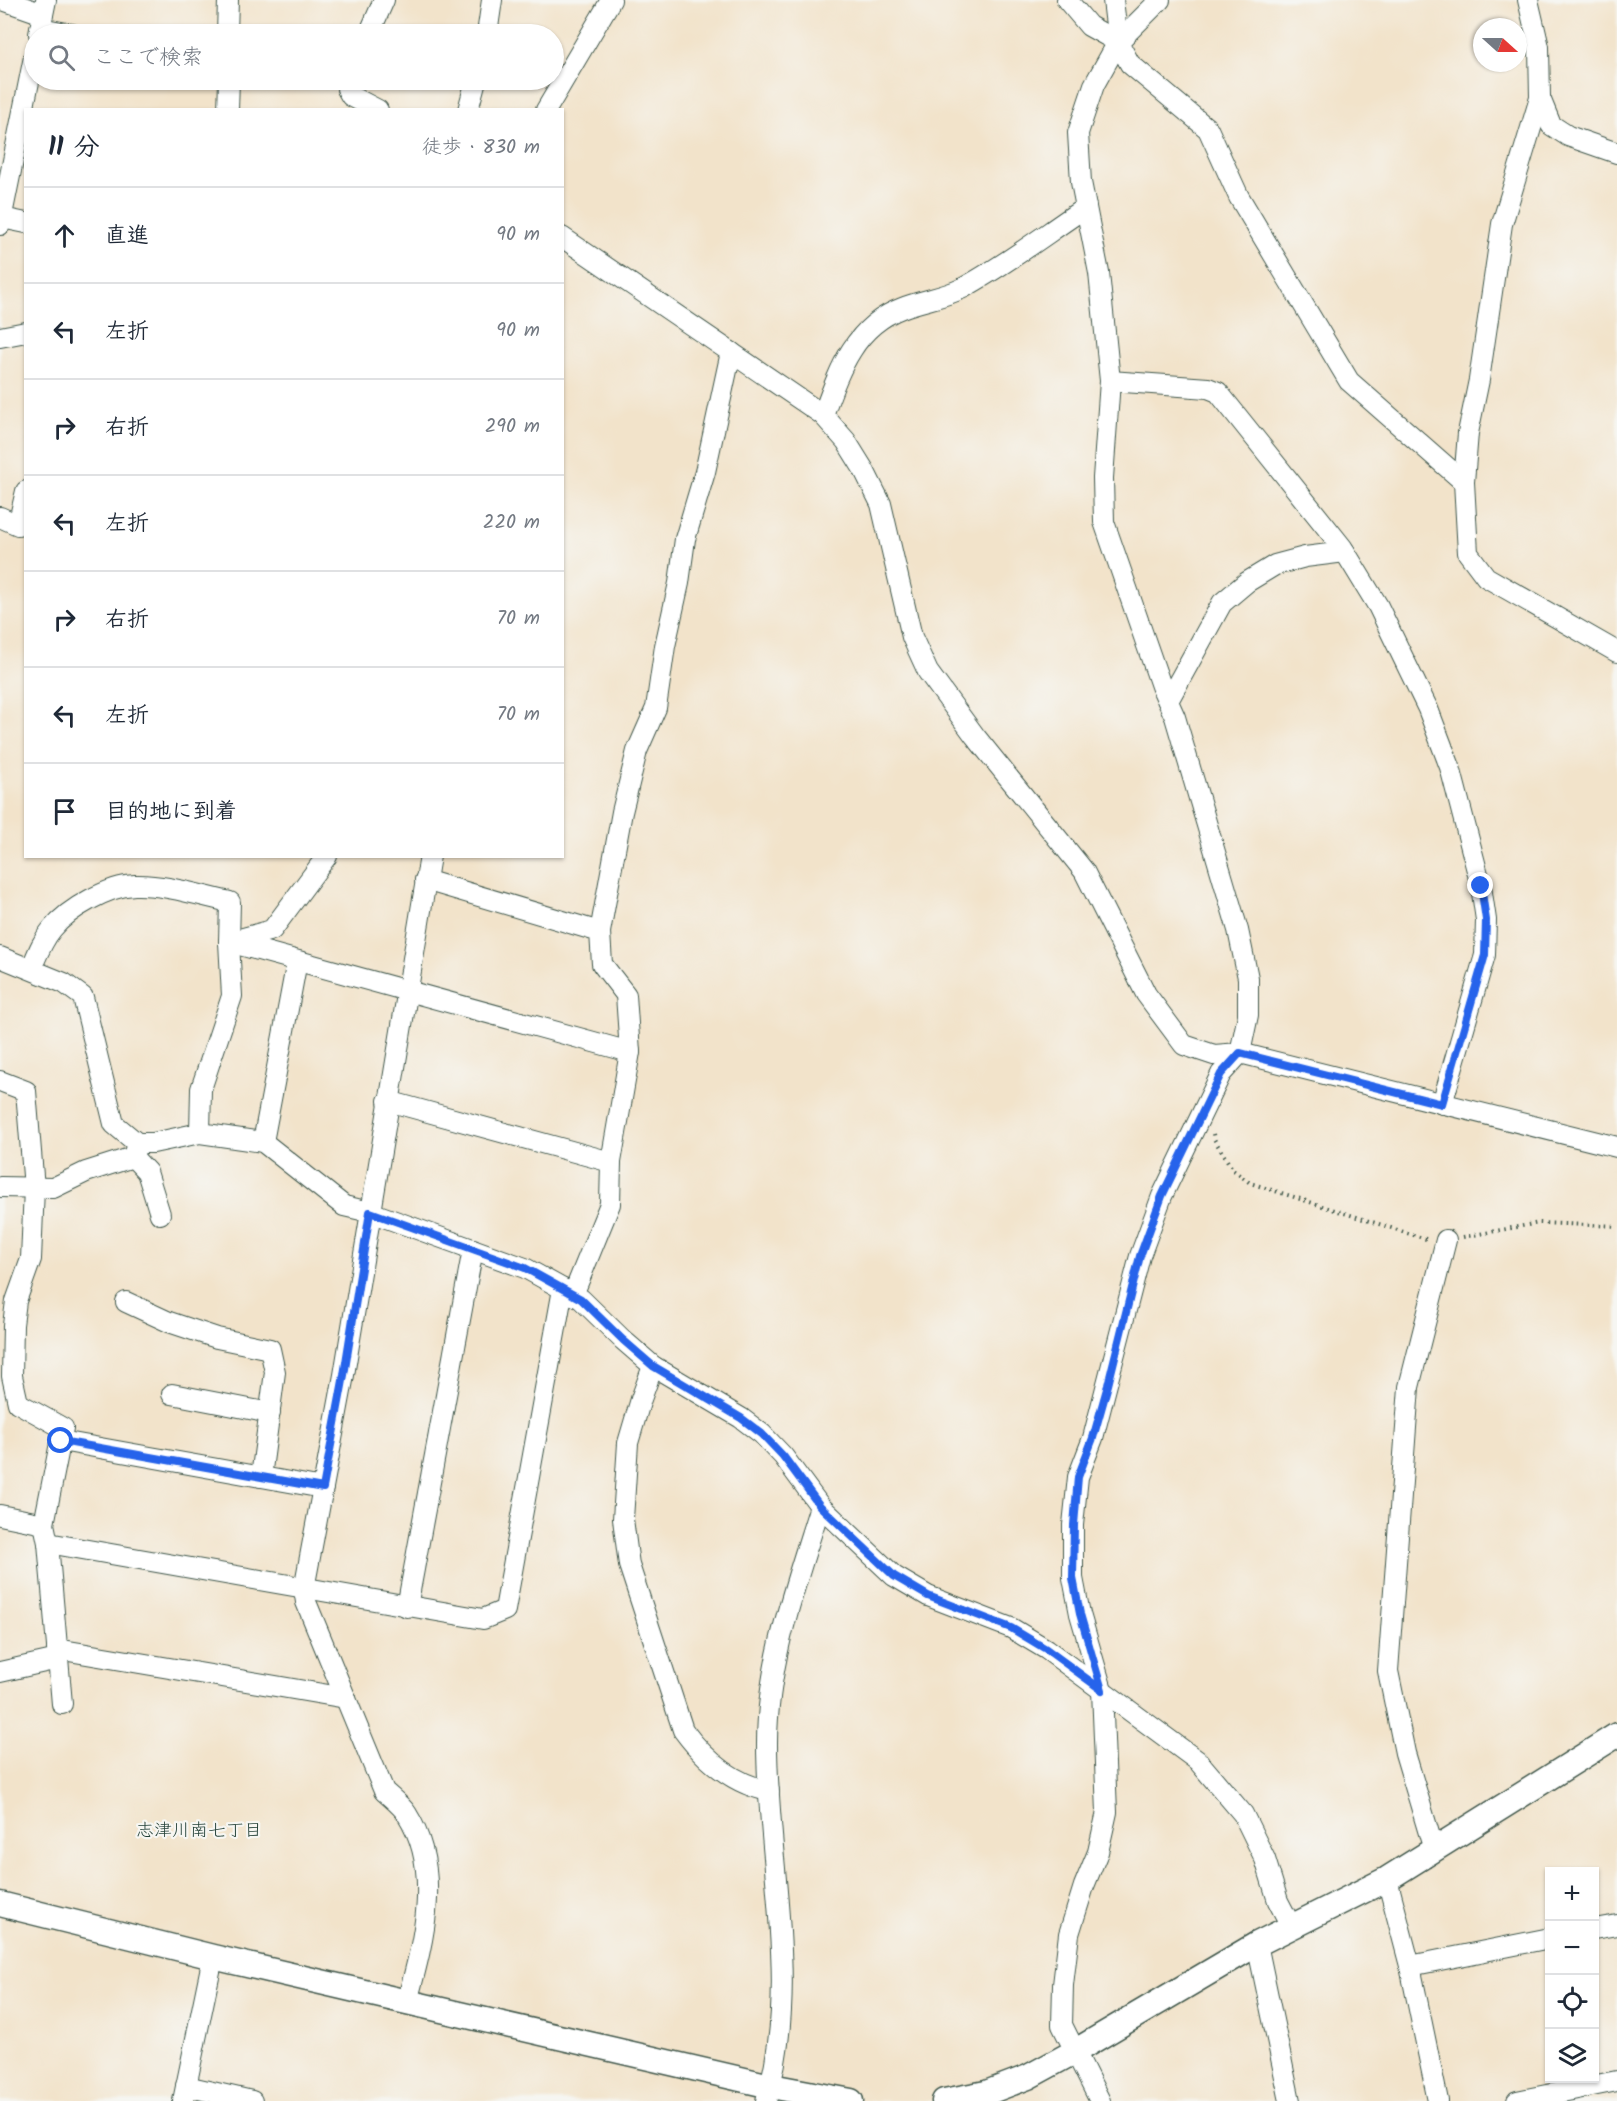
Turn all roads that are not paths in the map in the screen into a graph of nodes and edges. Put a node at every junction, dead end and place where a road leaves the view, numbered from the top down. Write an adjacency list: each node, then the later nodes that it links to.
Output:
1 (3, 0): 10 (street)
2 (228, 0): 11 (street)
3 (384, 0): 12 (street)
4 (492, 0): 13 (street)
5 (611, 0): 15 (street)
6 (1067, 0): 14 (street)
7 (1113, 0): 14 (street)
8 (1161, 0): 14 (street)
9 (1528, 0): 21 (street)
10 (42, 19)
11 (228, 24)
12 (373, 24)
13 (488, 24)
14 (1118, 42): 29 (street); 38 (street)
15 (564, 80)
16 (28, 90): 22 (street)
17 (229, 90): 23 (street)
18 (348, 90): 24 (street)
19 (473, 90): 25 (street)
20 (558, 90): 26 (street)
21 (1540, 98): 28 (street); 38 (street)
22 (26, 108)
23 (228, 108)
24 (374, 108)
25 (469, 108)
26 (547, 108)
27 (23, 123): 30 (street)
28 (1617, 153)
29 (1086, 207): 36 (street); 37 (street)
30 (1, 222): 31 (street)
31 (24, 223)
32 (564, 238): 35 (street)
33 (24, 332): 34 (street)
34 (0, 337)
35 (730, 352): 37 (street); 47 (street)
36 (1110, 381): 41 (street); 43 (street)
37 (823, 415): 54 (street)
38 (1464, 482): 42 (street)
39 (24, 500): 40 (street)
40 (0, 517)
41 (1345, 552): 43 (street); 57 (street)
42 (1617, 652)
43 (1168, 701): 54 (street)
44 (326, 858): 48 (street)
45 (429, 858): 46 (street)
46 (425, 880): 47 (street); 52 (street)
47 (600, 932): 53 (street)
48 (229, 942): 50 (street); 51 (street); 58 (street)
49 (0, 957): 51 (street)
50 (297, 961): 52 (street); 59 (street)
51 (31, 969): 61 (street)
52 (406, 991): 53 (street); 56 (street)
53 (630, 1052): 62 (street)
54 (1240, 1053): 57 (street); 85 (street)
55 (0, 1082): 64 (street)
56 (388, 1101): 62 (street); 65 (street)
57 (1442, 1104): 60 (street)
58 (200, 1133): 59 (street); 61 (street)
59 (263, 1142): 65 (street)
60 (1617, 1147)
61 (135, 1150): 64 (street); 66 (street)
62 (611, 1162): 69 (street)
63 (0, 1187): 64 (street)
64 (34, 1188): 72 (street)
65 (370, 1212): 68 (street); 77 (street)
66 (160, 1214)
67 (1446, 1240): 90 (street)
68 (473, 1249): 69 (street); 82 (street)
69 (568, 1292): 71 (street); 82 (street)
70 (126, 1302): 74 (street)
71 (653, 1366): 78 (street); 89 (street)
72 (6, 1376): 75 (street)
73 (172, 1394): 74 (street)
74 (270, 1413): 76 (street)
75 (61, 1441): 76 (street); 80 (street)
76 (261, 1477): 77 (street)
77 (323, 1488): 81 (street)
78 (820, 1506): 85 (street); 89 (street)
79 (0, 1515): 80 (street)
80 (46, 1534): 81 (street); 83 (street)
81 (304, 1589): 82 (street); 86 (street)
82 (407, 1607)
83 (58, 1654): 84 (street); 86 (street); 87 (street)
84 (0, 1672)
85 (1102, 1690): 94 (street); 101 (street)
86 (346, 1698): 100 (street)
87 (62, 1704)
88 (1617, 1735): 90 (street)
89 (770, 1791): 104 (street)
90 (1434, 1850): 91 (street)
91 (1387, 1879): 94 (street); 99 (street)
92 (0, 1904): 98 (street)
93 (1617, 1925): 95 (street)
94 (1291, 1926): 97 (street)
95 (1599, 1928)
96 (1545, 1939): 99 (street)
97 (1257, 1944): 101 (street); 110 (street)
98 (213, 1957): 100 (street); 103 (street)
99 (1410, 1966): 111 (street)
100 (407, 2002): 104 (street)
101 (1074, 2052): 105 (street); 109 (street)
102 (1617, 2081): 112 (street)
103 (185, 2094): 106 (street)
104 (769, 2094): 107 (street)
105 (987, 2097): 108 (street)
106 (252, 2101)
107 (851, 2101)
108 (944, 2101)
109 (1100, 2101)
110 (1290, 2101)
111 (1438, 2101)
112 (1517, 2101)

